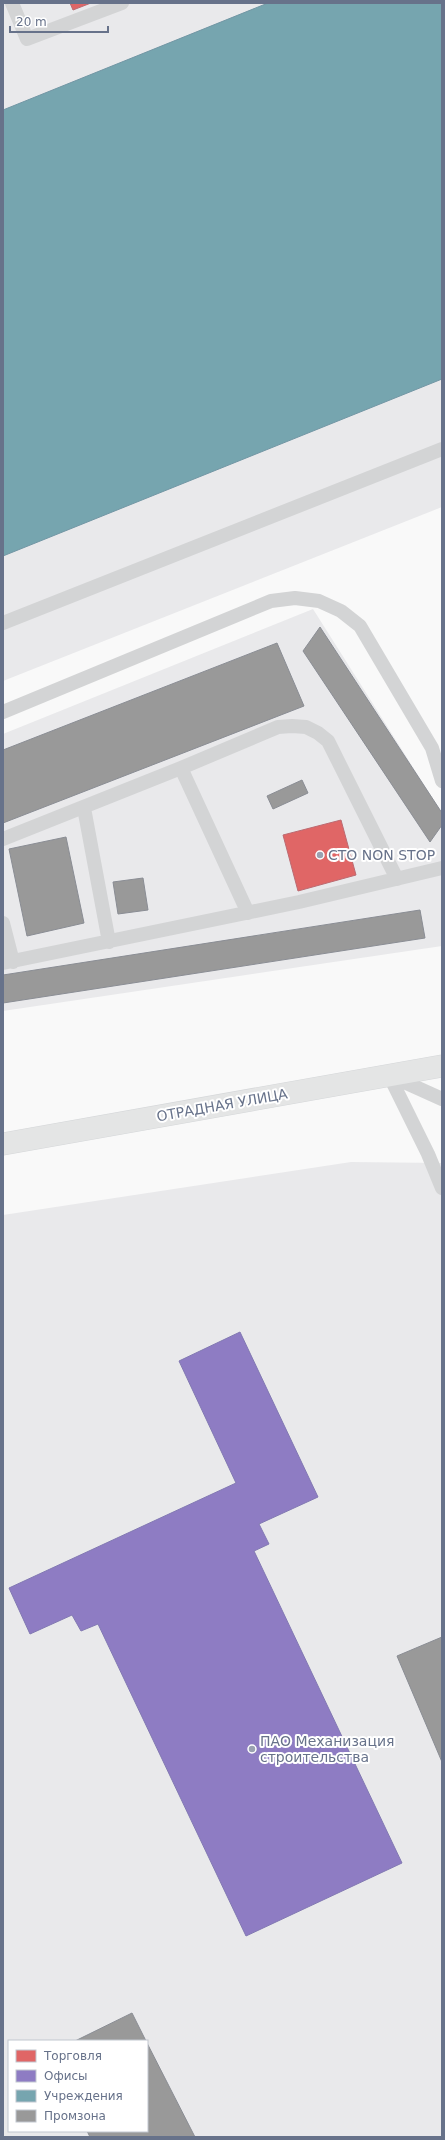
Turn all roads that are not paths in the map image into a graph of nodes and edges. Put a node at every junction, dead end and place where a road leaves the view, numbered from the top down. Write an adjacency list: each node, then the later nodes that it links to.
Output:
1 (12, 3): 2 (lane)
2 (122, 3)
3 (442, 449): 4 (lane)
4 (3, 623)
5 (3, 712): 7 (lane)
6 (181, 768): 8 (lane); 11 (lane); 12 (lane)
7 (442, 779)
8 (84, 808): 9 (lane); 14 (lane)
9 (3, 838)
10 (442, 868): 11 (lane)
11 (397, 879): 12 (lane)
12 (248, 913): 14 (lane)
13 (3, 922): 15 (lane)
14 (108, 942): 15 (lane)
15 (8, 963)
16 (442, 1066): 17 (main road, ОТРАДНАЯ УЛИЦА)
17 (389, 1074): 18 (lane); 19 (main road, ОТРАДНАЯ УЛИЦА); 20 (lane)
18 (442, 1099)
19 (3, 1144)
20 (428, 1154): 21 (lane); 22 (lane)
21 (442, 1159)
22 (442, 1188)

